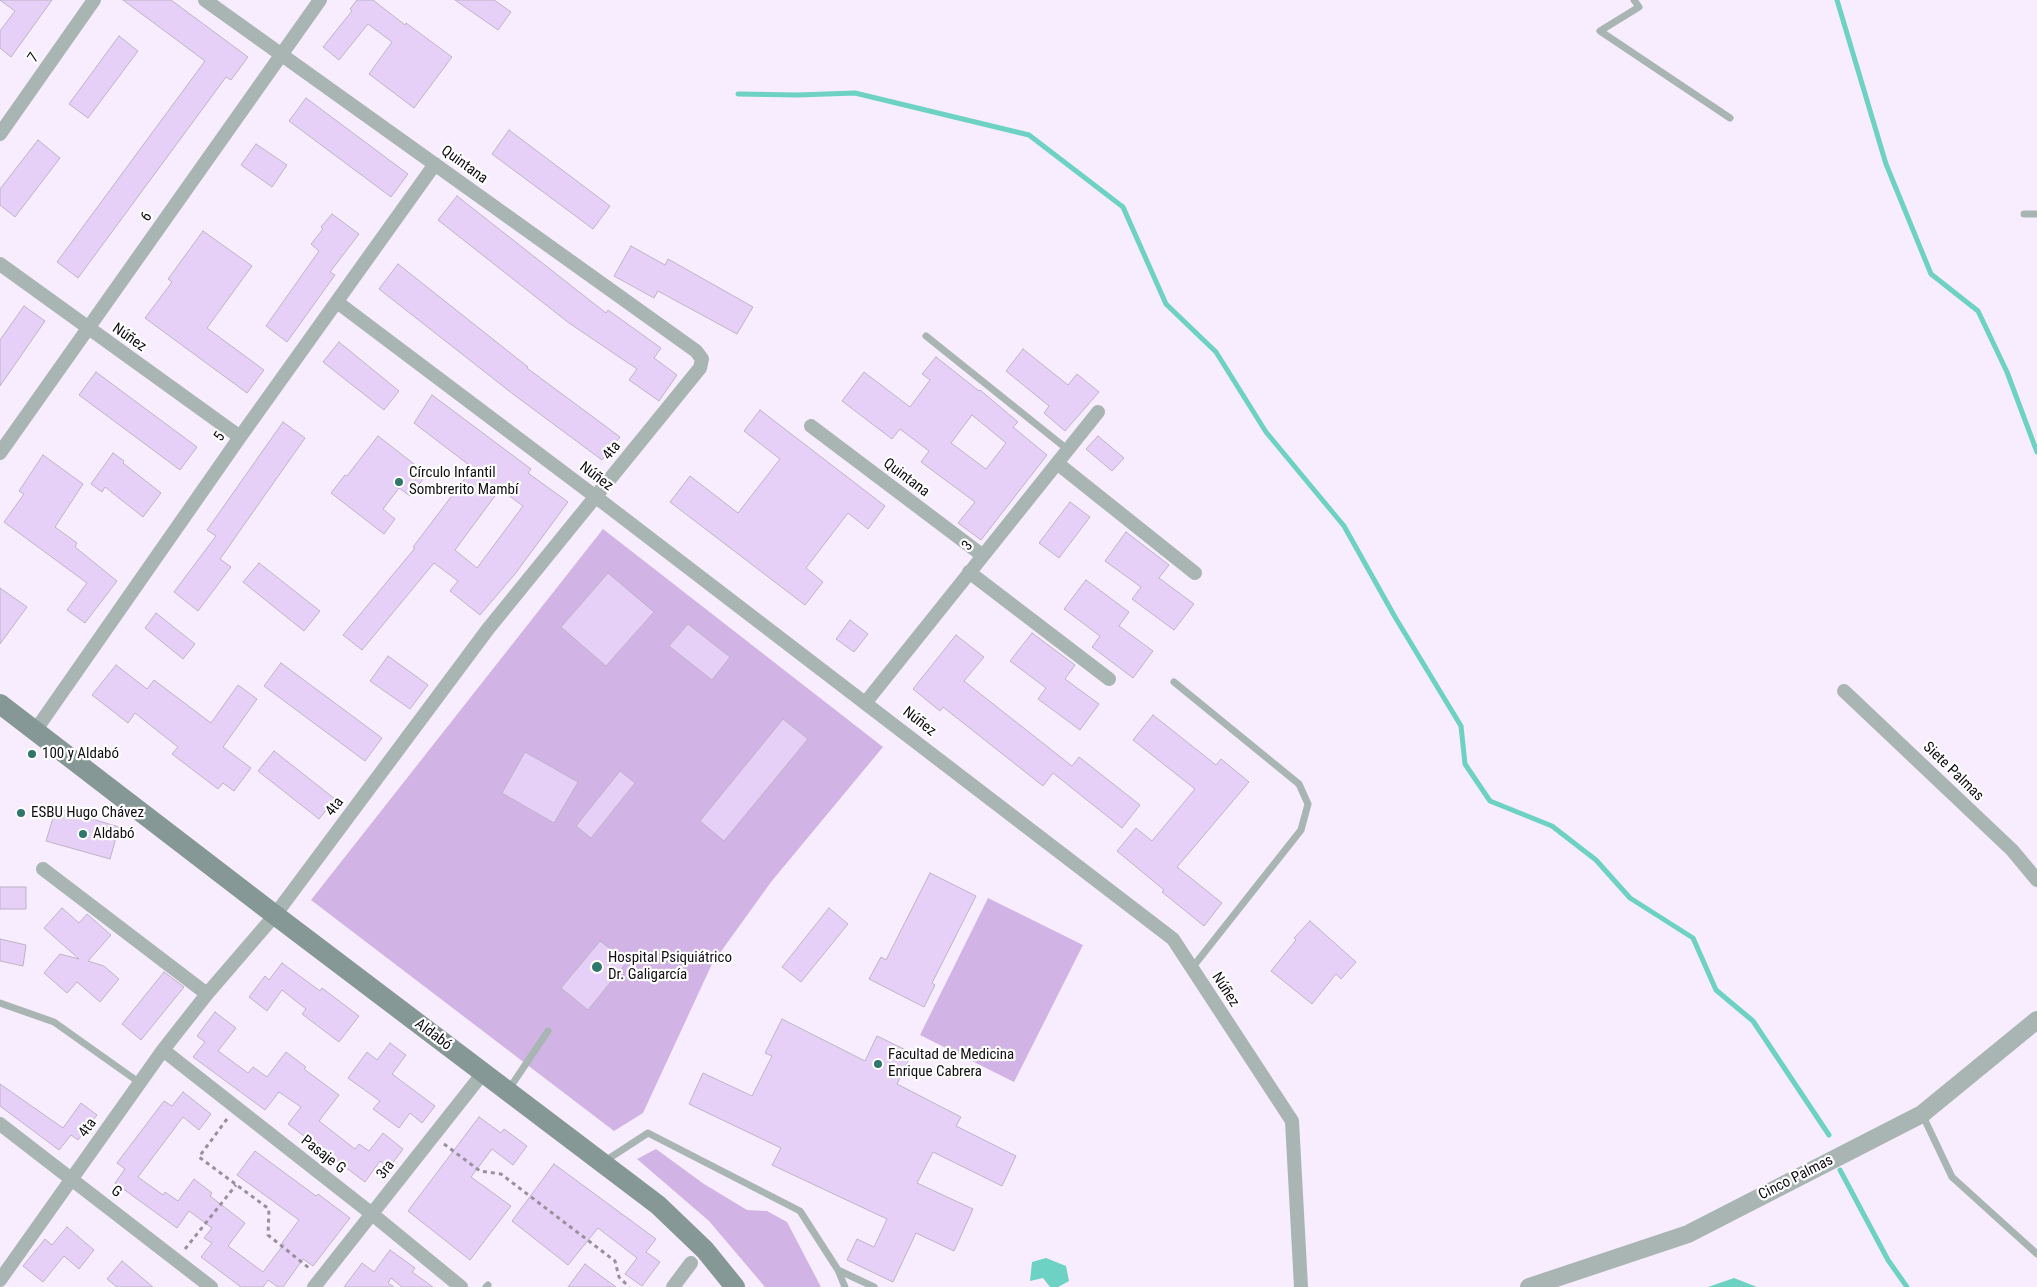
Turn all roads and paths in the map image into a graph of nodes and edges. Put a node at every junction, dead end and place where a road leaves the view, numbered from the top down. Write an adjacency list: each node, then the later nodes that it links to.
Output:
1 (94, 0): 7 (street, 7)
2 (205, 0): 5 (street, Quintana)
3 (320, 0): 5 (street, 6)
4 (1634, 0): 6 (lane)
5 (280, 54): 8 (street, Quintana); 13 (street, 6)
6 (1730, 118)
7 (0, 134)
8 (435, 164): 12 (street, 5); 15 (street, Quintana)
9 (2024, 214): 10 (lane)
10 (2037, 214)
11 (0, 264): 13 (street, Núñez)
12 (336, 302): 18 (street, 5); 22 (street, Núñez)
13 (88, 330): 18 (street, Núñez); 20 (street, 6)
14 (926, 336): 19 (lane)
15 (702, 359): 22 (street, 4ta)
16 (1098, 412): 19 (street, 3)
17 (810, 426): 23 (street, Quintana)
18 (240, 437): 31 (street, 5)
19 (1067, 449): 21 (street, 3)
20 (0, 453)
21 (1057, 462): 23 (street, 3); 25 (street)
22 (596, 497): 29 (street, Núñez); 34 (street, 4ta)
23 (982, 555): 24 (street, 3)
24 (969, 572): 26 (street); 29 (street, 3)
25 (1195, 573)
26 (1109, 679)
27 (1174, 682): 35 (lane)
28 (1844, 691): 33 (street, Siete Palmas)
29 (866, 702): 35 (street, Núñez)
30 (0, 704): 31 (main road, Aldabó)
31 (35, 731): 34 (main road, Aldabó)
32 (43, 869): 36 (street)
33 (2037, 880)
34 (275, 915): 36 (street, 4ta); 41 (main road, Aldabó)
35 (1192, 968): 65 (street, Núñez)
36 (207, 994): 40 (street, 4ta)
37 (0, 1003): 42 (lane)
38 (2037, 1020): 45 (street, Cinco Palmas)
39 (548, 1031): 43 (lane)
40 (163, 1050): 42 (street, 4ta); 44 (street, Pasaje G)
41 (483, 1073): 43 (main road, Aldabó); 47 (street, 3ra)
42 (140, 1083): 49 (street, 4ta)
43 (507, 1091): 48 (main road, Aldabó)
44 (236, 1107): 50 (path); 51 (street, Pasaje G)
45 (1922, 1114): 52 (lane); 66 (street, Cinco Palmas)
46 (0, 1124): 49 (street, G)
47 (433, 1136): 51 (street, 3ra); 60 (path)
48 (602, 1163): 55 (lane); 62 (main road, Aldabó)
49 (73, 1178): 53 (street, G); 56 (street, 4ta)
50 (236, 1184): 53 (path); 57 (path)
51 (372, 1214): 57 (street, 3ra); 59 (street, Pasaje G)
52 (2037, 1254)
53 (176, 1259): 58 (street, G)
54 (691, 1264): 61 (street)
55 (838, 1270): 63 (lane); 64 (lane)
56 (0, 1280)
57 (318, 1283)
58 (211, 1287)
59 (461, 1287)
60 (629, 1287)
61 (673, 1287)
62 (735, 1287)
63 (845, 1287)
64 (874, 1287)
65 (1301, 1287)
66 (1528, 1287)

